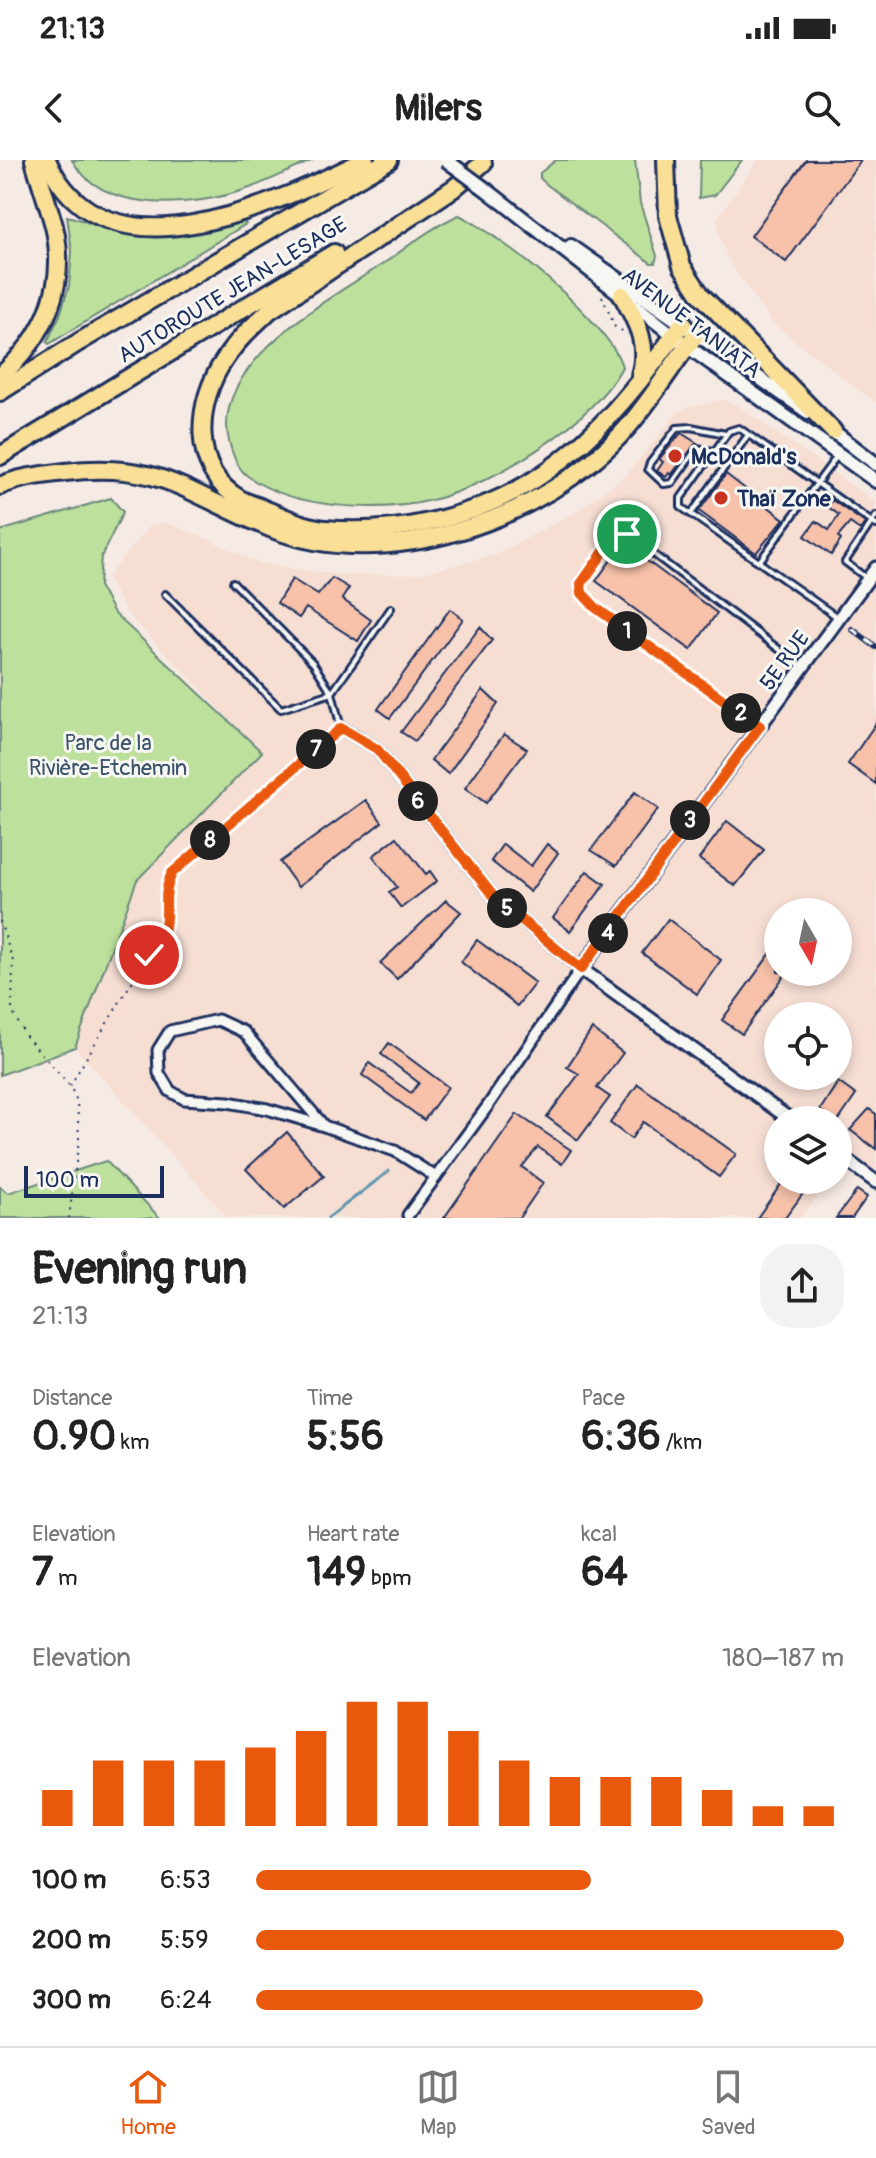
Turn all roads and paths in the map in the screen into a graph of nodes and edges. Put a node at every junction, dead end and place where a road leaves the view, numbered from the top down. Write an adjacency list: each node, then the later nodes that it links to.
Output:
1 (34, 160): 11 (highway)
2 (47, 160): 3 (highway)
3 (365, 160)
4 (389, 160): 13 (highway, AUTOROUTE JEAN-LESAGE)
5 (446, 160): 8 (main road, AVENUE TANIATA, bridge)
6 (666, 160): 14 (highway)
7 (485, 161): 12 (highway); 19 (highway, AUTOROUTE JEAN-LESAGE)
8 (488, 191): 9 (main road, AVENUE TANIATA); 10 (main road, AVENUE TANIATA)
9 (622, 295): 10 (main road, AVENUE TANIATA); 12 (highway)
10 (685, 334): 12 (highway); 14 (main road, AVENUE TANIATA); 18 (main road, AVENUE TANIATA); 23 (highway)
11 (0, 376)
12 (637, 384)
13 (0, 392)
14 (833, 431): 20 (main road, AVENUE TANIATA)
15 (726, 434): 16 (lane); 17 (lane); 17 (lane)
16 (748, 435): 22 (lane); 24 (lane)
17 (713, 452): 24 (lane)
18 (839, 454): 21 (main road, AVENUE TANIATA); 22 (lane)
19 (0, 456)
20 (876, 464)
21 (876, 481)
22 (817, 483): 26 (lane); 27 (lane)
23 (0, 486)
24 (691, 514): 27 (lane)
25 (876, 516): 26 (lane)
26 (874, 523): 29 (lane)
27 (759, 562): 33 (lane)
28 (876, 568): 29 (street, 5E RUE)
29 (868, 579): 33 (street, 5E RUE)
30 (233, 582): 35 (lane)
31 (165, 594): 35 (lane)
32 (391, 608): 35 (lane)
33 (838, 619): 34 (street, 5E RUE)
34 (803, 667): 36 (street, 5E RUE); 36 (lane)
35 (332, 693): 37 (lane)
36 (760, 726): 39 (street, 5E RUE)
37 (341, 728): 39 (street); 40 (path)
38 (0, 921): 40 (path)
39 (581, 969): 41 (street); 44 (street)
40 (70, 1086): 47 (path)
41 (772, 1106)
42 (324, 1126): 42 (street); 44 (street)
43 (852, 1164): 45 (street)
44 (436, 1177): 46 (street)
45 (876, 1182)
46 (408, 1215)
47 (69, 1218)

